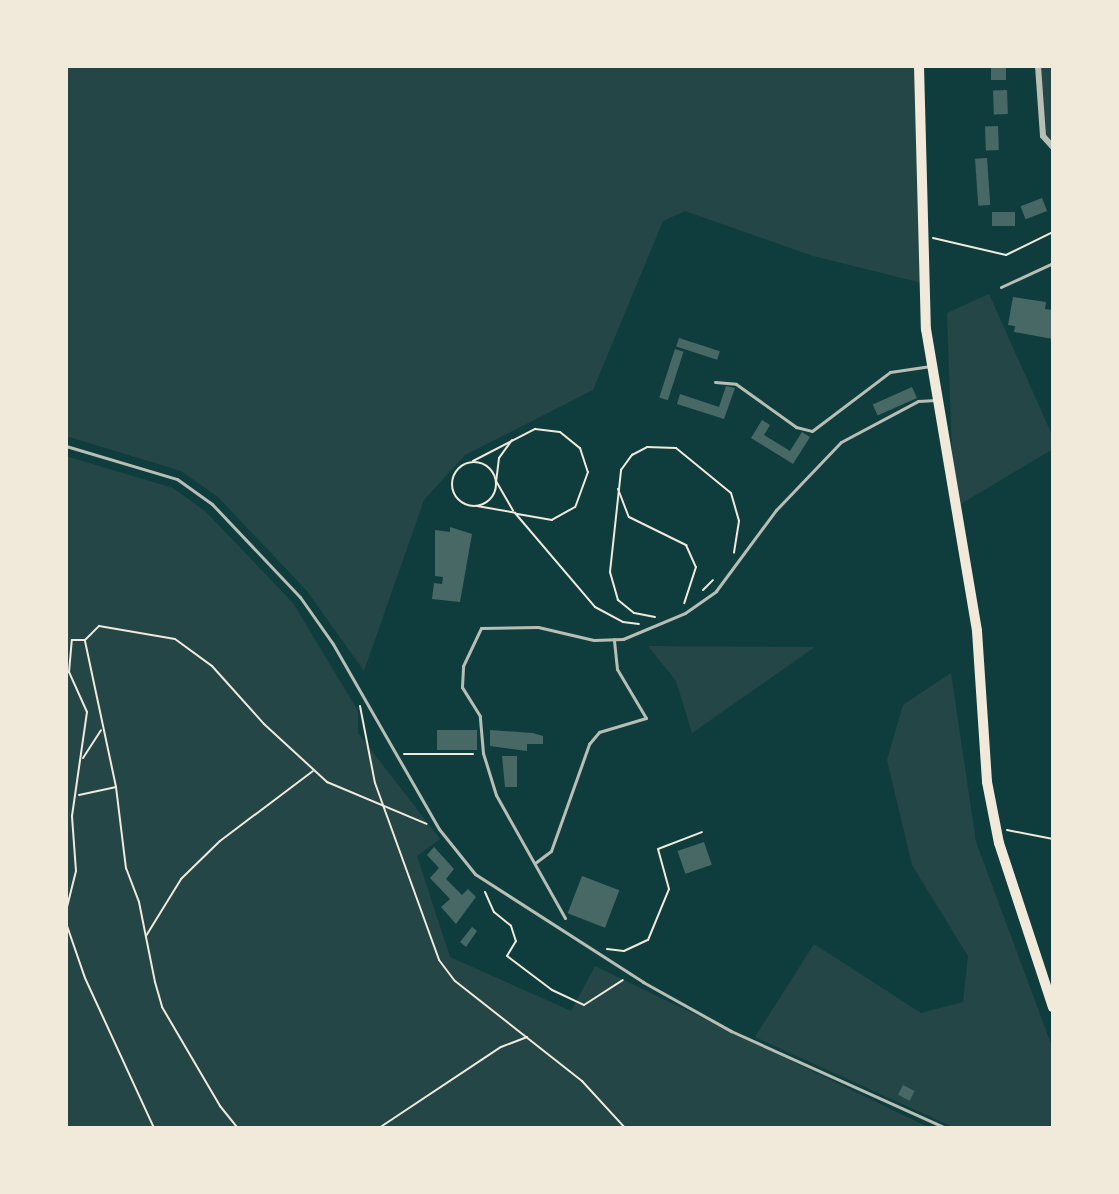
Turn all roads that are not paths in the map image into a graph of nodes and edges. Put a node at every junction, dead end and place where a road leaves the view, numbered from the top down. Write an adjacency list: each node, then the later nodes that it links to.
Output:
1 (919, 66): 6 (main road)
2 (1038, 66): 3 (street)
3 (1053, 147)
4 (1053, 263): 5 (lane)
5 (1001, 287)
6 (931, 366): 7 (lane); 8 (main road)
7 (715, 382)
8 (936, 400): 10 (lane); 13 (main road)
9 (66, 446): 14 (lane)
10 (614, 639): 11 (lane); 11 (lane)
11 (535, 863): 12 (lane)
12 (565, 918)
13 (1053, 1007)
14 (946, 1128)

